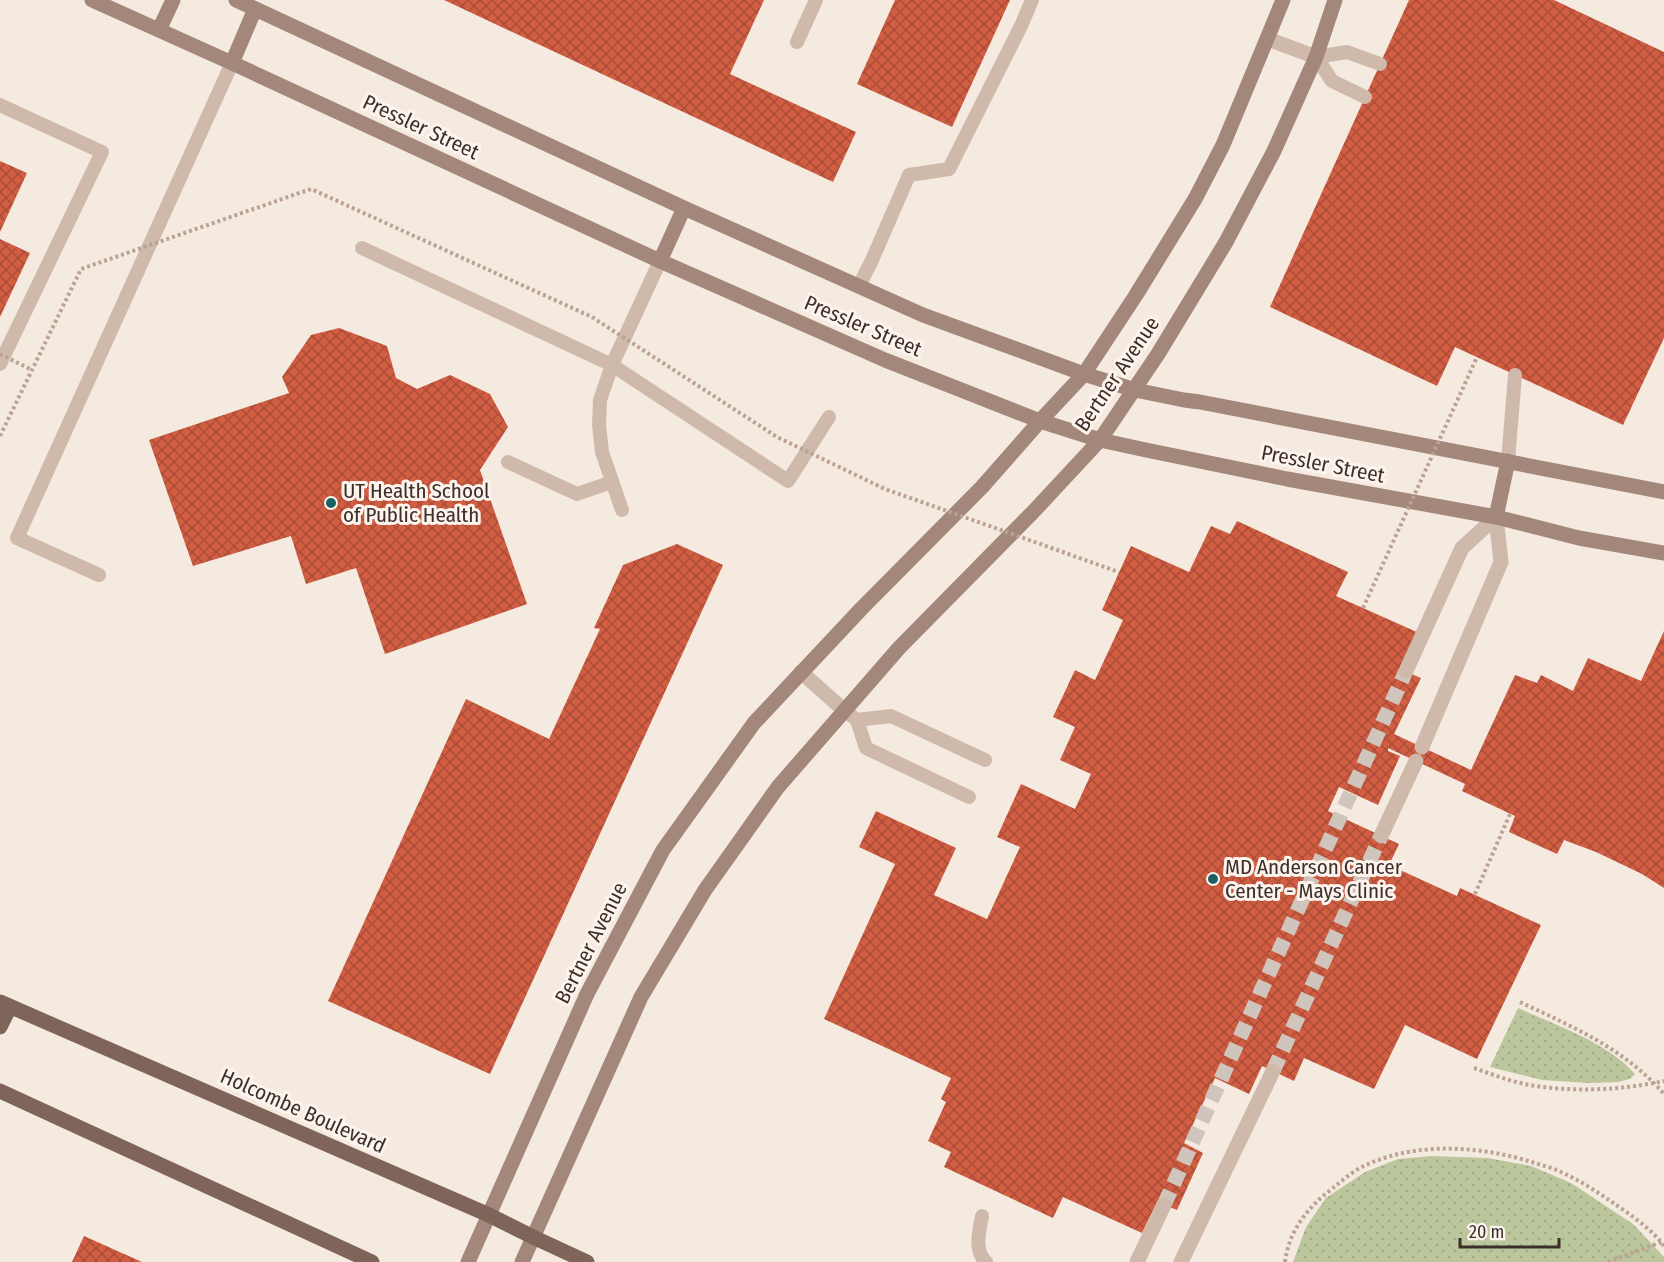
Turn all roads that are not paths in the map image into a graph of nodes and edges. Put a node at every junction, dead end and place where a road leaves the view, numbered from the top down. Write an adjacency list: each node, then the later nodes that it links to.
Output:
1 (92, 0): 9 (street, Pressler Street)
2 (173, 0): 9 (street)
3 (236, 0): 8 (street, Pressler Street)
4 (816, 0): 11 (lane)
5 (1032, 0): 20 (lane)
6 (1283, 0): 10 (street, Bertner Avenue)
7 (1335, 0): 12 (street, Bertner Avenue)
8 (255, 9): 13 (street); 17 (street, Pressler Street)
9 (159, 30): 13 (street, Pressler Street)
10 (1268, 39): 12 (street); 23 (street, Bertner Avenue)
11 (797, 42)
12 (1316, 57): 14 (lane); 15 (lane); 25 (street, Bertner Avenue)
13 (232, 63): 19 (street, Pressler Street); 36 (lane)
14 (1380, 64)
15 (1365, 97)
16 (0, 105): 21 (lane)
17 (684, 208): 19 (street); 20 (street, Pressler Street)
18 (362, 248): 22 (lane)
19 (660, 261): 22 (lane); 27 (street, Pressler Street)
20 (859, 286): 23 (street, Pressler Street)
21 (0, 364)
22 (612, 365): 26 (lane); 31 (lane)
23 (1084, 374): 25 (street, Pressler Street); 27 (street, Bertner Avenue)
24 (1515, 375): 30 (lane)
25 (1135, 390): 28 (street, Bertner Avenue); 30 (street, Pressler Street)
26 (829, 417)
27 (1040, 421): 28 (street, Pressler Street); 38 (street, Bertner Avenue)
28 (1100, 440): 34 (street, Pressler Street); 39 (street, Bertner Avenue)
29 (508, 462): 31 (lane)
30 (1508, 462): 32 (street, Pressler Street); 34 (street)
31 (612, 482): 33 (lane)
32 (1664, 492)
33 (622, 510)
34 (1496, 517): 35 (street, Pressler Street); 37 (street); 42 (street)
35 (1664, 554)
36 (99, 575)
37 (1406, 671)
38 (801, 672): 39 (street); 48 (street, Bertner Avenue)
39 (851, 716): 40 (lane); 41 (lane); 50 (street, Bertner Avenue)
40 (985, 760)
41 (969, 797)
42 (1381, 836)
43 (5, 1004): 44 (main road); 48 (main road, Holcombe Boulevard)
44 (0, 1027)
45 (1273, 1071): 57 (street)
46 (0, 1091): 51 (main road)
47 (1164, 1205): 56 (street)
48 (489, 1215): 50 (main road, Holcombe Boulevard); 52 (street, Bertner Avenue)
49 (982, 1216): 55 (lane)
50 (533, 1238): 53 (street, Bertner Avenue); 54 (main road, Holcombe Boulevard)
51 (372, 1262)
52 (468, 1262)
53 (522, 1262)
54 (587, 1262)
55 (986, 1262)
56 (1137, 1262)
57 (1181, 1262)

